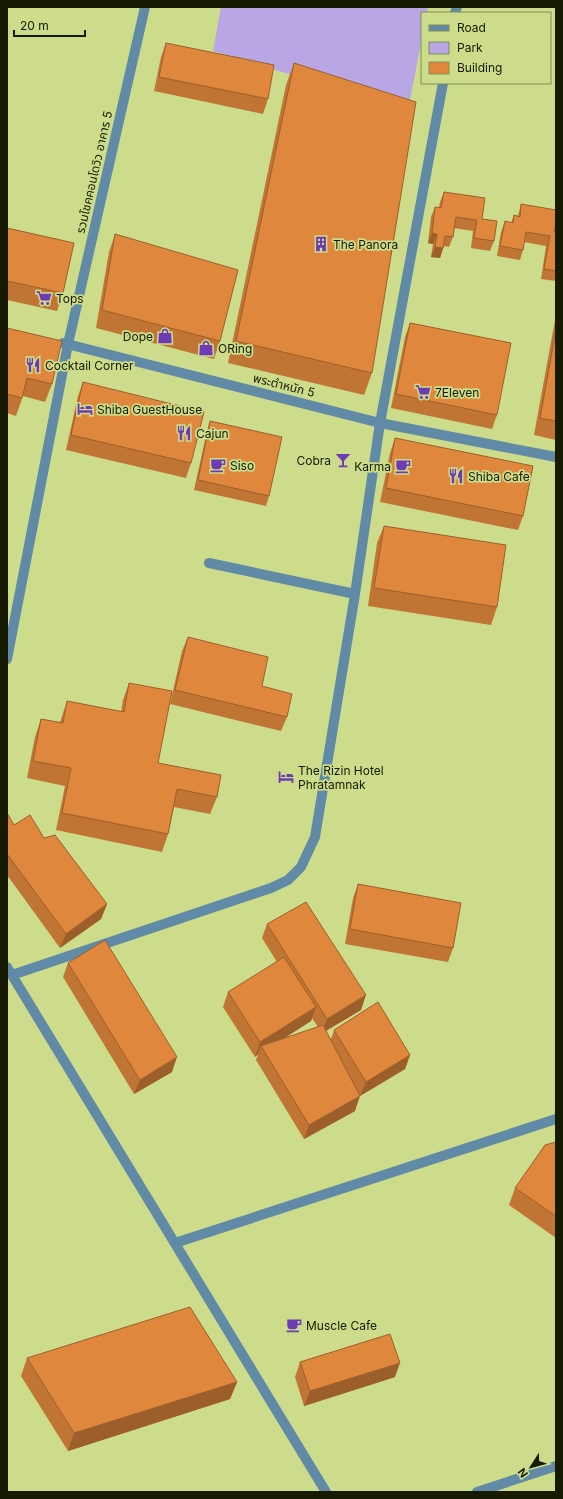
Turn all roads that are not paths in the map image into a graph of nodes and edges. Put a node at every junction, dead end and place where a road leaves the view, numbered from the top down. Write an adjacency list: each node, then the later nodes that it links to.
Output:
1 (145, 7): 4 (street, รวมโชคคอนโดวิว อาคาร 5)
2 (442, 84): 5 (street)
3 (53, 340): 4 (street, พระตำหนัก 5)
4 (68, 344): 5 (street, พระตำหนัก 5); 9 (street, รวมโชคคอนโดวิว อาคาร 5)
5 (380, 423): 6 (street, พระตำหนัก 5); 8 (street)
6 (556, 457)
7 (209, 563): 8 (street)
8 (355, 594): 10 (street)
9 (7, 659)
10 (10, 971): 12 (street)
11 (556, 1118): 12 (street)
12 (175, 1242): 14 (street)
13 (556, 1466): 15 (street)
14 (326, 1492)
15 (477, 1492)

